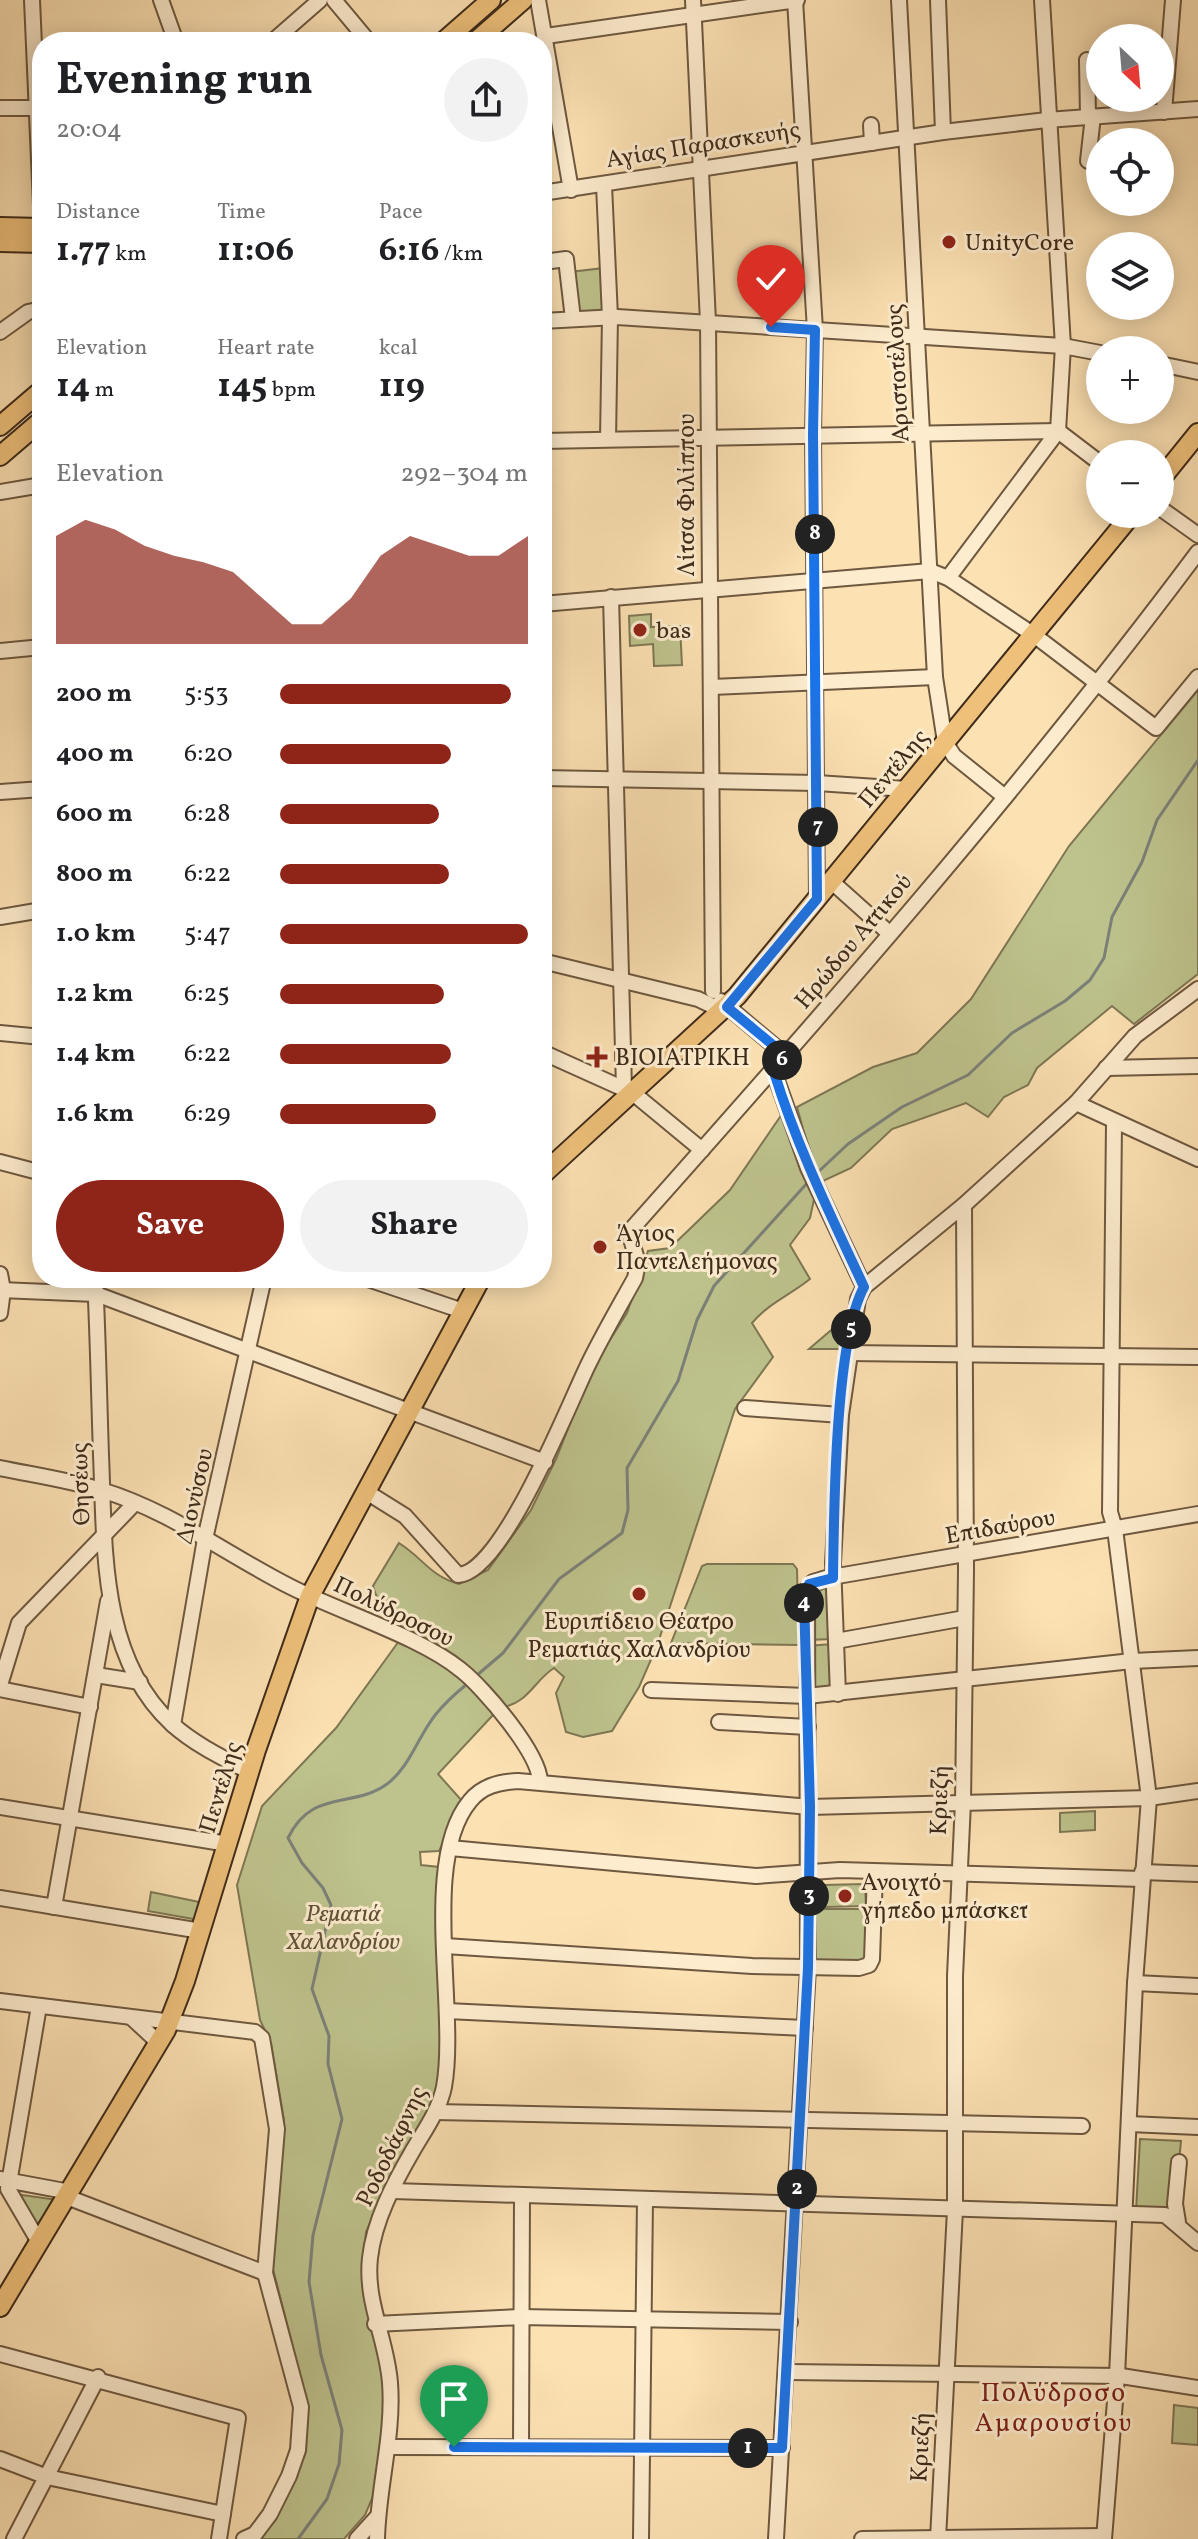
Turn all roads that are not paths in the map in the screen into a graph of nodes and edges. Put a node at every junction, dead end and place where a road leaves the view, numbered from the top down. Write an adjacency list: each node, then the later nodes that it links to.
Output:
1 (32, 0): 16 (street)
2 (161, 0): 17 (street)
3 (320, 0): 18 (street)
4 (334, 0): 19 (street)
5 (491, 0): 20 (main road)
6 (523, 0): 21 (main road)
7 (538, 0): 22 (street)
8 (693, 0): 14 (street, Λίτσα Φιλίππου)
9 (796, 0): 14 (street); 38 (street)
10 (899, 0): 36 (street, Αριστοτέλους)
11 (938, 0): 35 (street)
12 (1042, 0): 32 (street)
13 (1173, 0): 15 (street)
14 (694, 16): 23 (street); 39 (street, Λίτσα Φιλίππου)
15 (1171, 24)
16 (34, 32)
17 (172, 32)
18 (283, 32)
19 (361, 32)
20 (454, 32)
21 (486, 32)
22 (545, 32)
23 (552, 35)
24 (552, 73): 41 (street)
25 (0, 108): 26 (street)
26 (32, 108)
27 (1198, 109): 28 (street, Αγίας Παρασκευής)
28 (1174, 111)
29 (1091, 112): 31 (street)
30 (1164, 112): 31 (street, Αγίας Παρασκευής)
31 (1091, 116): 32 (street, Αγίας Παρασκευής); 34 (street)
32 (1047, 120): 35 (street, Αγίας Παρασκευής); 56 (street)
33 (871, 125): 37 (street)
34 (1090, 128)
35 (943, 132): 36 (street, Αγίας Παρασκευής)
36 (907, 137): 37 (street, Αγίας Παρασκευής); 55 (street, Αριστοτέλους)
37 (872, 143): 38 (street, Αγίας Παρασκευής)
38 (805, 151): 39 (street, Αγίας Παρασκευής); 53 (street)
39 (702, 169): 40 (street, Αγίας Παρασκευής); 52 (street, Λίτσα Φιλίππου)
40 (604, 185): 41 (street, Αγίας Παρασκευής); 49 (street)
41 (571, 190): 42 (street, Αγίας Παρασκευής)
42 (552, 192)
43 (0, 227): 44 (main road)
44 (32, 228)
45 (0, 242): 46 (main road)
46 (32, 243)
47 (552, 261): 50 (street)
48 (32, 311): 54 (street)
49 (610, 317): 50 (street); 52 (street); 68 (street)
50 (573, 319): 51 (street)
51 (552, 320)
52 (708, 322): 53 (street); 67 (street, Λίτσα Φιλίππου)
53 (815, 330): 55 (street); 64 (street)
54 (0, 332)
55 (917, 335): 56 (street); 65 (street, Αριστοτέλους)
56 (1063, 346): 57 (street); 63 (street)
57 (1086, 350)
58 (1174, 367): 59 (street)
59 (1198, 372)
60 (32, 399): 61 (main road)
61 (0, 426)
62 (32, 429): 71 (main road)
63 (1058, 431): 65 (street); 70 (street); 80 (street)
64 (813, 433): 65 (street); 67 (street); 81 (street)
65 (923, 433): 79 (street, Αριστοτέλους)
66 (1198, 433): 72 (main road)
67 (707, 435): 68 (street); 82 (street, Λίτσα Φιλίππου)
68 (608, 439): 69 (street)
69 (552, 441)
70 (1086, 452)
71 (0, 456)
72 (1174, 463)
73 (32, 487): 74 (street)
74 (0, 492)
75 (1174, 518): 77 (street)
76 (1121, 528): 85 (main road, Πεντέλης)
77 (1198, 535)
78 (1198, 552): 91 (street, Ηρώδου Αττικού)
79 (930, 571): 80 (street); 81 (street); 88 (street, Αριστοτέλους)
80 (948, 578): 85 (street)
81 (816, 579): 82 (street); 90 (street)
82 (709, 589): 83 (street); 92 (street, Λίτσα Φιλίππου)
83 (611, 597): 84 (street); 95 (street)
84 (552, 603)
85 (1034, 635): 91 (street); 93 (main road, Πεντέλης)
86 (32, 648): 87 (street)
87 (0, 651)
88 (935, 677): 90 (street); 93 (street, Αριστοτέλους)
89 (1198, 677): 91 (street)
90 (814, 683): 92 (street); 97 (street)
91 (1100, 684): 101 (street, Ηρώδου Αττικού)
92 (712, 687): 96 (street, Λίτσα Φιλίππου)
93 (945, 742): 98 (main road, Πεντέλης); 101 (street)
94 (552, 778): 95 (street)
95 (615, 779): 96 (street); 108 (street)
96 (714, 781): 97 (street); 110 (street, Λίτσα Φιλίππου)
97 (817, 783): 98 (street); 103 (street)
98 (907, 789): 102 (main road, Πεντέλης)
99 (32, 790): 100 (street)
100 (0, 792)
101 (1005, 797): 106 (street, Ηρώδου Αττικού)
102 (831, 881): 103 (main road, Πεντέλης); 106 (street)
103 (817, 899): 112 (main road, Πεντέλης)
104 (32, 912): 105 (street)
105 (0, 917)
106 (889, 933): 115 (street, Ηρώδου Αττικού)
107 (552, 964): 108 (street)
108 (619, 981): 111 (street); 120 (street)
109 (1198, 989): 118 (street)
110 (713, 991): 111 (street); 112 (street)
111 (698, 999): 112 (street)
112 (725, 1009): 115 (street); 120 (main road, Πεντέλης)
113 (0, 1033): 114 (street)
114 (32, 1036)
115 (785, 1055): 119 (street, Ηρώδου Αττικού)
116 (552, 1057): 120 (street)
117 (1198, 1066): 118 (street)
118 (1106, 1068): 121 (street)
119 (774, 1072): 123 (street, Ηρώδου Αττικού); 130 (street)
120 (628, 1091): 123 (street); 126 (main road, Πεντέλης)
121 (1076, 1103): 122 (street); 128 (street)
122 (1114, 1123): 124 (street); 142 (street)
123 (702, 1150): 147 (street, Ηρώδου Αττικού)
124 (1198, 1159)
125 (0, 1162): 127 (street)
126 (552, 1165)
127 (32, 1170)
128 (964, 1205): 130 (street); 141 (street, Κριεζή)
129 (0, 1274): 135 (street)
130 (864, 1287): 140 (street)
131 (96, 1288): 136 (street, Θησέως)
132 (262, 1288): 139 (street, Διονύσου)
133 (395, 1288): 137 (street)
134 (476, 1288): 137 (main road, Πεντέλης)
135 (2, 1290): 136 (street); 138 (street)
136 (96, 1294): 139 (street); 149 (street, Θησέως)
137 (463, 1311): 145 (main road, Πεντέλης)
138 (0, 1313)
139 (250, 1349): 145 (street); 155 (street, Διονύσου)
140 (847, 1353): 141 (street); 146 (street)
141 (964, 1353): 142 (street); 156 (street, Κριεζή)
142 (1111, 1355): 143 (street); 153 (street)
143 (1198, 1357)
144 (745, 1408): 146 (street)
145 (409, 1409): 147 (street); 150 (main road, Πεντέλης)
146 (841, 1415): 157 (street)
147 (545, 1462): 150 (street, Ηρώδου Αττικού)
148 (0, 1468): 149 (street, Πολύδροσου)
149 (103, 1490): 151 (street, Πολύδροσου); 154 (street, Θησέως)
150 (365, 1491): 159 (main road, Πεντέλης)
151 (134, 1504): 154 (street); 155 (street, Πολύδροσου)
152 (1198, 1514): 153 (street, Επιδαύρου)
153 (1115, 1529): 156 (street, Επιδαύρου); 163 (street)
154 (104, 1535): 158 (street, Θησέως); 167 (street)
155 (205, 1539): 159 (street, Πολύδροσου); 173 (street, Διονύσου)
156 (966, 1555): 157 (street, Επιδαύρου); 160 (street, Κριεζή)
157 (833, 1578): 161 (street); 170 (street, Επιδαύρου)
158 (109, 1592): 164 (street); 166 (street, Θησέως)
159 (310, 1596): 175 (main road, Πεντέλης); 176 (street, Πολύδροσου)
160 (965, 1618): 161 (street); 165 (street, Κριεζή)
161 (836, 1641): 169 (street)
162 (1198, 1658): 163 (street)
163 (1132, 1661): 165 (street); 178 (street)
164 (96, 1675): 166 (street); 171 (street)
165 (964, 1679): 169 (street); 179 (street, Κριεζή)
166 (140, 1682): 173 (street, Θησέως)
167 (0, 1687): 171 (street)
168 (651, 1690): 170 (street)
169 (838, 1694): 170 (street)
170 (807, 1696): 174 (street)
171 (90, 1707): 182 (street)
172 (719, 1722): 174 (street)
173 (173, 1725): 175 (street, Θησέως)
174 (808, 1727): 181 (street)
175 (250, 1772): 183 (main road, Πεντέλης)
176 (540, 1782): 181 (street, Ροδοδάφνης); 184 (street, Ροδοδάφνης)
177 (1198, 1791): 178 (street, Ροδοδάφνης)
178 (1149, 1798): 179 (street, Ροδοδάφνης); 189 (street)
179 (963, 1802): 181 (street, Ροδοδάφνης); 187 (street, Κριεζή)
180 (0, 1807): 182 (street)
181 (810, 1807): 186 (street)
182 (72, 1819): 183 (street); 191 (street)
183 (228, 1844): 192 (main road, Πεντέλης)
184 (450, 1848): 186 (street); 193 (street, Ροδοδάφνης)
185 (875, 1872): 186 (street); 187 (street); 194 (street)
186 (809, 1873): 194 (street)
187 (958, 1873): 189 (street); 206 (street, Κριεζή)
188 (1198, 1874): 189 (street)
189 (1142, 1876): 195 (street)
190 (0, 1898): 191 (street)
191 (54, 1907): 192 (street)
192 (201, 1931): 201 (main road, Πεντέλης)
193 (445, 1946): 194 (street); 199 (street, Ροδοδάφνης)
194 (808, 1968): 202 (street)
195 (1135, 1983): 196 (street); 207 (street)
196 (1198, 1986)
197 (0, 2001): 198 (street)
198 (39, 2006): 200 (street); 211 (street)
199 (447, 2011): 202 (street); 204 (street, Ροδοδάφνης)
200 (132, 2018): 201 (street); 203 (street)
201 (170, 2022): 203 (main road, Πεντέλης); 222 (street)
202 (805, 2028): 205 (street)
203 (159, 2043): 213 (main road, Πεντέλης)
204 (435, 2112): 205 (street); 212 (street, Ροδοδάφνης)
205 (800, 2120): 206 (street); 216 (street)
206 (954, 2123): 208 (street); 217 (street, Κριεζή)
207 (1129, 2124): 209 (street); 218 (street)
208 (1082, 2126)
209 (1198, 2127)
210 (1179, 2162): 219 (street)
211 (5, 2180): 213 (street); 220 (street)
212 (393, 2191): 214 (street); 227 (street, Ροδοδάφνης)
213 (68, 2194): 220 (main road, Πεντέλης); 222 (street)
214 (522, 2195): 215 (street); 224 (street)
215 (645, 2199): 216 (street); 225 (street)
216 (797, 2204): 217 (street); 226 (street)
217 (955, 2210): 218 (street); 230 (street, Κριεζή)
218 (1125, 2215): 219 (street); 231 (street)
219 (1178, 2222): 221 (street)
220 (39, 2242): 223 (main road, Πεντέλης)
221 (1198, 2243)
222 (265, 2273): 246 (street)
223 (0, 2307)
224 (521, 2317): 225 (street); 227 (street); 235 (street)
225 (644, 2319): 226 (street); 236 (street)
226 (790, 2322): 229 (street)
227 (375, 2324): 234 (street, Ροδοδάφνης)
228 (0, 2354): 232 (street)
229 (787, 2372): 230 (street); 237 (street)
230 (946, 2372): 231 (street); 243 (street, Κριεζή)
231 (1117, 2376): 233 (street); 242 (street)
232 (98, 2377): 239 (street); 240 (street)
233 (1198, 2388)
234 (388, 2447): 235 (street); 241 (street, Ροδοδάφνης)
235 (521, 2447): 236 (street)
236 (643, 2448): 237 (street); 249 (street)
237 (782, 2448): 250 (street)
238 (0, 2459): 239 (street)
239 (47, 2477): 240 (street); 244 (street)
240 (223, 2514): 245 (street)
241 (378, 2516): 247 (street); 248 (street, Ροδοδάφνης)
242 (1104, 2537): 243 (street)
243 (938, 2538): 251 (street)
244 (14, 2539)
245 (219, 2539)
246 (244, 2539)
247 (357, 2539)
248 (377, 2539)
249 (641, 2539)
250 (776, 2539)
251 (862, 2539)

